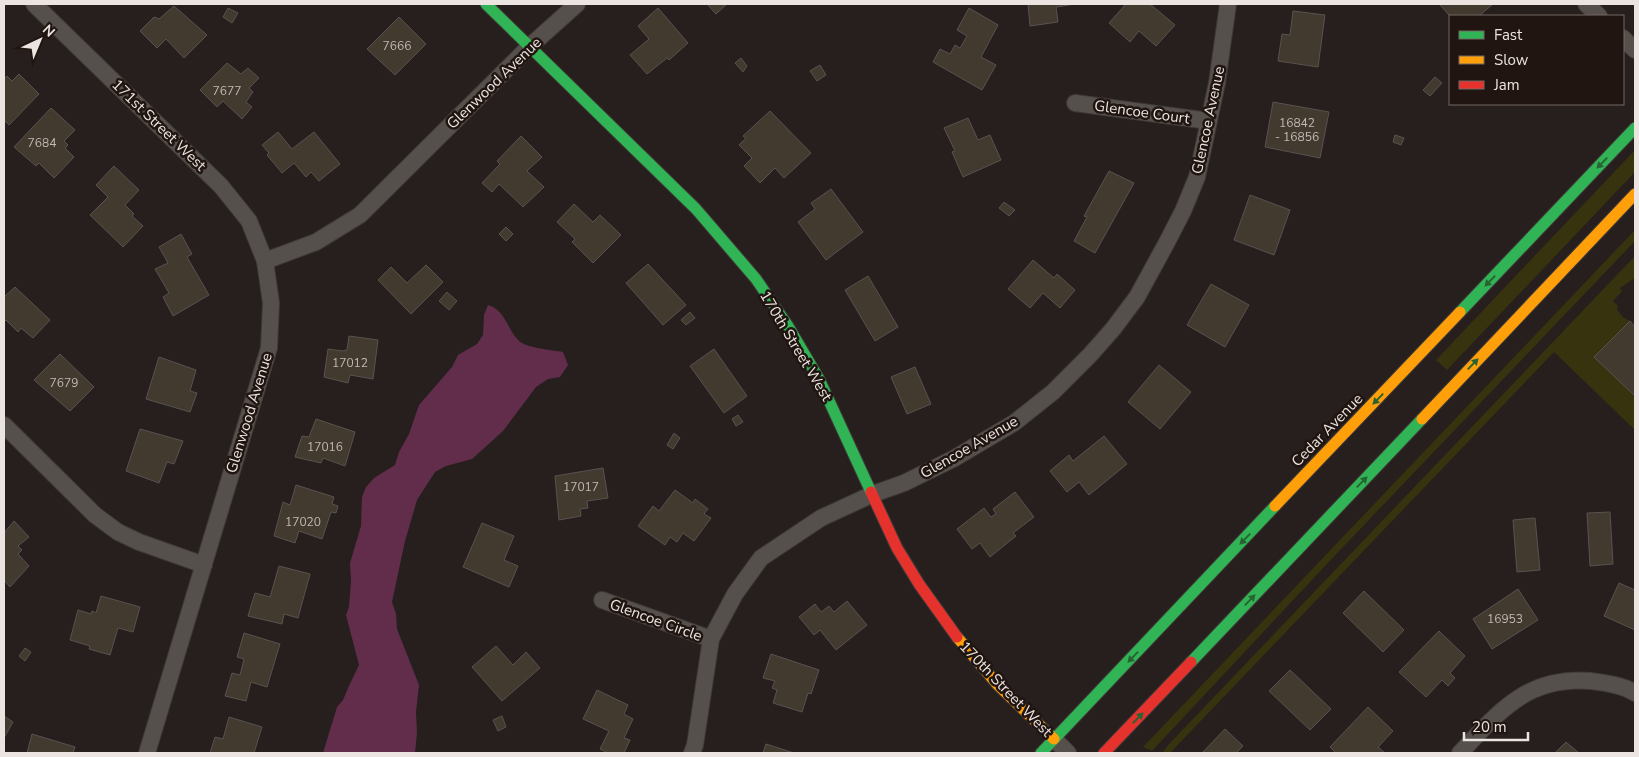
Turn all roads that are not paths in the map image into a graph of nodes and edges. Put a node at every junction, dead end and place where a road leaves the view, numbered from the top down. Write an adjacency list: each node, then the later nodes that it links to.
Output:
1 (34, 4): 14 (street, 171st Street West)
2 (486, 4): 8 (main road, 170th Street West)
3 (577, 4): 8 (street, Glenwood Avenue)
4 (1228, 4): 11 (street, Glencoe Avenue)
5 (1586, 4): 6 (street)
6 (1598, 15)
7 (1624, 39): 9 (street)
8 (529, 47): 14 (street, Glenwood Avenue); 16 (main road, 170th Street West)
9 (1635, 50)
10 (1075, 103): 11 (street, Glencoe Court)
11 (1209, 121): 16 (street, Glencoe Avenue)
12 (1635, 128): 21 (main road, Cedar Avenue, one-way to 21)
13 (1635, 194): 26 (main road, one-way to 13)
14 (265, 261): 17 (street, Glenwood Avenue)
15 (4, 425): 17 (street)
16 (873, 494): 19 (street, Glencoe Avenue); 21 (main road, 170th Street West)
17 (204, 565): 22 (street, Glenwood Avenue)
18 (602, 600): 19 (street, Glencoe Circle)
19 (711, 639): 23 (street, Glencoe Avenue)
20 (1635, 693): 27 (street)
21 (1054, 740): 24 (main road, Cedar Avenue); 25 (street, 170th Street West)
22 (147, 753)
23 (692, 753)
24 (1041, 753)
25 (1068, 753)
26 (1104, 753)
27 (1460, 753)

